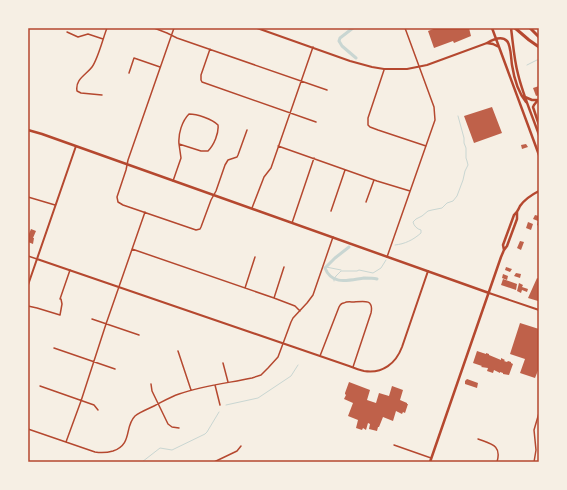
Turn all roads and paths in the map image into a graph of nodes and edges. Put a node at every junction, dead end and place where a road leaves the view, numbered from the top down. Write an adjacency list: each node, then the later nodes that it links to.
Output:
1 (107, 28): 13 (street)
2 (154, 28): 11 (street)
3 (174, 28): 11 (street)
4 (257, 28): 16 (street)
5 (405, 28): 21 (street)
6 (492, 28): 14 (main road)
7 (511, 28): 27 (main road)
8 (516, 28): 18 (highway)
9 (530, 28): 12 (highway)
10 (66, 32): 13 (street)
11 (171, 35): 19 (street); 20 (street)
12 (539, 37)
13 (103, 39): 26 (street)
14 (496, 39): 15 (main road); 17 (main road); 28 (main road)
15 (487, 43): 17 (main road); 21 (street)
16 (313, 47): 22 (street); 24 (street)
17 (499, 47): 39 (main road)
18 (539, 47)
19 (210, 49): 24 (street); 29 (street)
20 (160, 67): 23 (street); 41 (street)
21 (419, 67): 22 (street); 38 (street)
22 (384, 69): 38 (street)
23 (129, 73)
24 (301, 81): 25 (street); 29 (street)
25 (327, 90)
26 (102, 95)
27 (525, 96): 28 (main road); 33 (main road)
28 (528, 104): 34 (main road)
29 (290, 113): 30 (street); 37 (street)
30 (316, 122)
31 (28, 130): 36 (main road)
32 (247, 130): 47 (street)
33 (539, 130)
34 (539, 135)
35 (179, 144): 35 (street); 43 (street)
36 (76, 146): 41 (main road); 50 (street)
37 (278, 146): 40 (street); 51 (street)
38 (426, 146): 45 (street)
39 (539, 155)
40 (314, 158): 42 (street); 54 (street)
41 (128, 164): 43 (main road); 53 (street)
42 (345, 170): 44 (street); 52 (street)
43 (173, 180): 47 (main road)
44 (374, 180): 45 (street); 49 (street)
45 (410, 191): 58 (street)
46 (539, 191): 67 (main road)
47 (214, 195): 51 (main road); 53 (street)
48 (28, 197): 50 (street)
49 (366, 202)
50 (55, 205): 60 (street)
51 (252, 209): 54 (main road)
52 (331, 211)
53 (145, 212): 56 (street)
54 (292, 223): 55 (main road)
55 (333, 237): 58 (main road); 71 (street)
56 (132, 249): 65 (street); 66 (street)
57 (28, 256): 60 (street)
58 (387, 256): 63 (main road)
59 (255, 257): 66 (street)
60 (37, 259): 62 (street); 64 (street)
61 (284, 267): 68 (street)
62 (70, 270): 65 (street); 69 (street)
63 (428, 271): 67 (main road); 81 (street)
64 (28, 285)
65 (119, 287): 73 (street); 75 (street)
66 (245, 288): 68 (street)
67 (489, 293): 70 (street); 101 (main road)
68 (274, 298): 71 (street)
69 (28, 306)
70 (539, 310)
71 (300, 311): 75 (street)
72 (92, 319): 73 (street)
73 (106, 324): 74 (street); 79 (street)
74 (139, 335)
75 (283, 343): 78 (street); 83 (street)
76 (54, 348): 79 (street)
77 (178, 351): 87 (street)
78 (320, 356): 81 (street); 81 (street)
79 (94, 362): 82 (street); 88 (street)
80 (222, 363): 83 (street)
81 (353, 368)
82 (115, 369)
83 (228, 382): 85 (street)
84 (151, 384): 89 (street)
85 (215, 385): 87 (street); 90 (street)
86 (40, 386): 88 (street)
87 (191, 390): 89 (street)
88 (81, 401): 91 (street); 96 (street)
89 (158, 404): 93 (street); 96 (street)
90 (220, 405)
91 (98, 410)
92 (539, 413): 99 (street)
93 (179, 428)
94 (28, 429): 96 (street)
95 (478, 439): 104 (street)
96 (66, 442)
97 (394, 445): 101 (street)
98 (241, 446): 102 (street)
99 (535, 446): 100 (street); 105 (street)
100 (539, 446)
101 (431, 458): 103 (main road)
102 (214, 462)
103 (430, 462)
104 (497, 462)
105 (534, 462)

